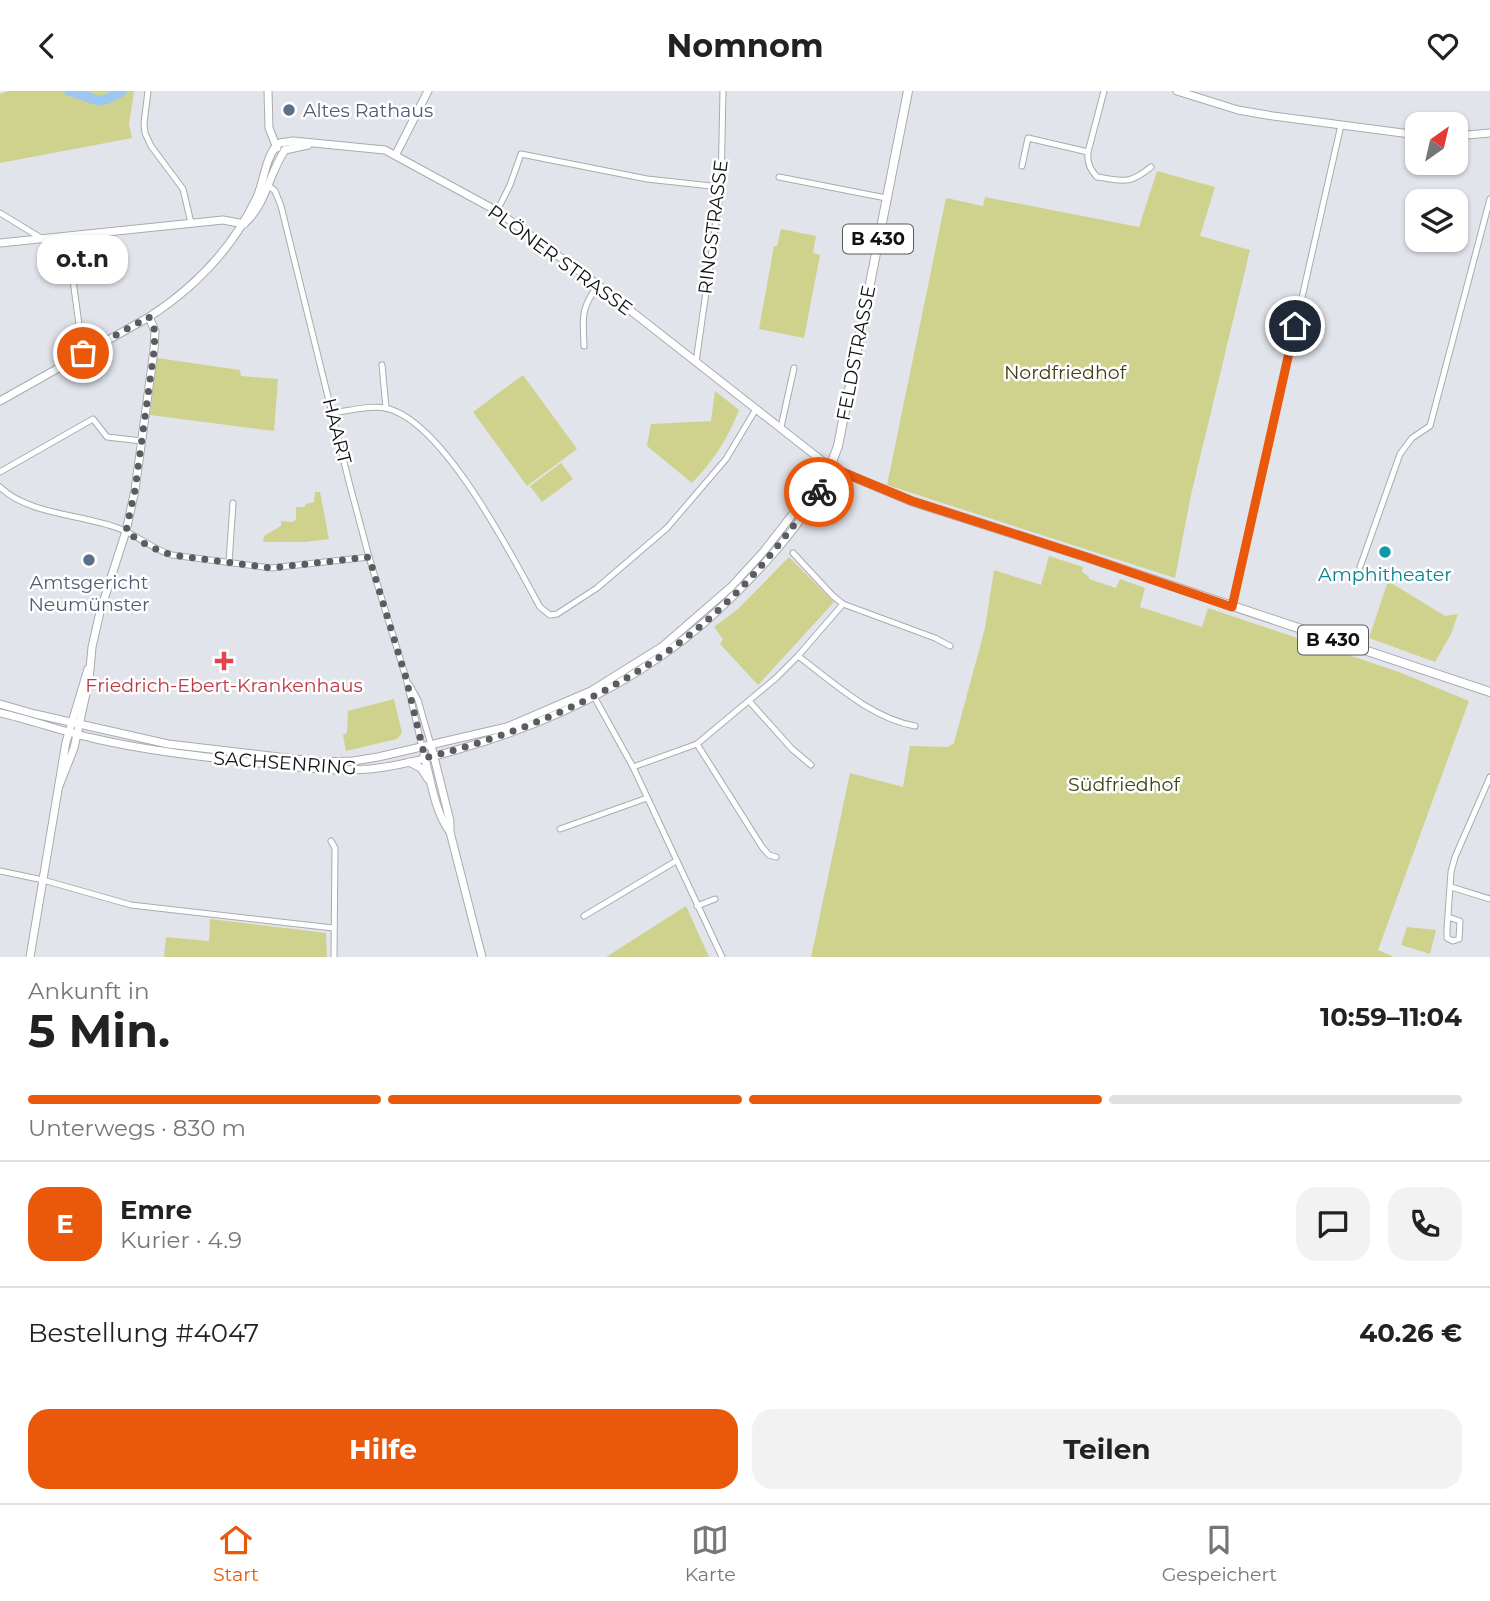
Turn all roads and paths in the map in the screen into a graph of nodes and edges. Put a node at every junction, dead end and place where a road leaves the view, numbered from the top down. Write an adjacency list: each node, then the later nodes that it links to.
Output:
1 (148, 91): 30 (street)
2 (268, 91): 9 (main road)
3 (428, 91): 18 (main road)
4 (723, 91): 25 (street, RINGSTRASSE)
5 (908, 91): 26 (main road, FELDSTRASSE / B 430)
6 (1104, 91): 17 (street)
7 (1177, 91): 8 (main road)
8 (1341, 125): 10 (main road); 58 (street)
9 (269, 128): 13 (main road); 15 (main road)
10 (1405, 133)
11 (1490, 133): 12 (main road)
12 (1468, 135)
13 (288, 141): 14 (main road, PLÖNER STRASSE); 15 (main road, PLÖNER STRASSE)
14 (315, 144): 16 (main road, PLÖNER STRASSE); 18 (main road, PLÖNER STRASSE)
15 (276, 146): 16 (main road); 19 (main road); 22 (main road)
16 (285, 150): 19 (main road)
17 (1088, 152): 20 (street); 21 (street)
18 (396, 154): 28 (main road, PLÖNER STRASSE)
19 (277, 163): 24 (main road)
20 (1022, 166)
21 (1151, 167)
22 (265, 174): 24 (main road); 31 (main road)
23 (779, 177): 26 (street)
24 (269, 186): 31 (main road); 45 (street, HAART)
25 (721, 187): 28 (street); 39 (street, RINGSTRASSE)
26 (887, 198): 48 (main road, FELDSTRASSE / B 430)
27 (1490, 199): 56 (street)
28 (497, 211): 35 (main road, PLÖNER STRASSE)
29 (0, 213): 33 (street)
30 (191, 223): 31 (main road); 32 (main road)
31 (244, 224): 36 (main road)
32 (67, 236): 33 (main road); 38 (street)
33 (41, 238): 34 (main road)
34 (0, 243)
35 (598, 285): 37 (street); 39 (main road, PLÖNER STRASSE)
36 (149, 317): 38 (main road); 47 (main road)
37 (584, 346)
38 (83, 353): 42 (main road)
39 (696, 362): 43 (main road, PLÖNER STRASSE)
40 (382, 365): 44 (street)
41 (794, 368): 46 (street)
42 (0, 401)
43 (756, 407): 44 (street); 46 (main road, PLÖNER STRASSE)
44 (386, 408): 45 (street)
45 (332, 413): 54 (street, HAART)
46 (781, 427): 48 (main road, PLÖNER STRASSE)
47 (142, 441): 49 (street); 52 (main road)
48 (830, 467): 58 (main road, PLÖNER STRASSE / B 430); 63 (main road, SACHSENRING)
49 (0, 471)
50 (0, 487): 52 (street)
51 (233, 503): 55 (street)
52 (126, 531): 55 (street); 67 (main road)
53 (793, 553): 57 (street)
54 (369, 557): 55 (street); 61 (street, HAART)
55 (229, 563)
56 (1360, 567)
57 (843, 604): 59 (street); 60 (street)
58 (1232, 607): 62 (main road, PLÖNER STRASSE / B 430)
59 (950, 646)
60 (799, 656): 64 (street); 68 (street)
61 (406, 678): 70 (street, HAART); 72 (street, HAART)
62 (1490, 692)
63 (593, 694): 70 (main road, SACHSENRING); 73 (main road, SACHSENRING); 77 (street)
64 (750, 702): 71 (street); 76 (street)
65 (0, 704): 67 (main road, SACHSENRING)
66 (0, 713): 69 (main road, SACHSENRING)
67 (76, 723): 69 (main road); 72 (main road, SACHSENRING)
68 (915, 726)
69 (73, 733): 75 (main road, SACHSENRING); 87 (main road)
70 (431, 744): 72 (main road, SACHSENRING); 73 (main road, HAART)
71 (696, 744): 77 (street); 84 (street)
72 (422, 747): 74 (main road, HAART)
73 (435, 756): 74 (main road, SACHSENRING); 82 (main road, HAART)
74 (425, 758): 75 (main road, SACHSENRING); 79 (main road, HAART)
75 (408, 762): 79 (main road)
76 (811, 765)
77 (633, 767): 80 (street)
78 (1490, 777): 88 (street)
79 (432, 788): 82 (main road, HAART)
80 (647, 798): 81 (street); 85 (street)
81 (560, 829)
82 (450, 832): 97 (main road, HAART)
83 (331, 841): 94 (street)
84 (776, 857)
85 (676, 861): 91 (street); 92 (street)
86 (0, 871): 87 (street)
87 (43, 880): 94 (street); 95 (main road)
88 (1451, 887): 90 (street); 93 (street)
89 (715, 899): 91 (street)
90 (1490, 899)
91 (697, 906): 98 (street)
92 (584, 916)
93 (1448, 917)
94 (333, 928): 96 (street)
95 (30, 957)
96 (334, 957)
97 (482, 957)
98 (722, 957)

